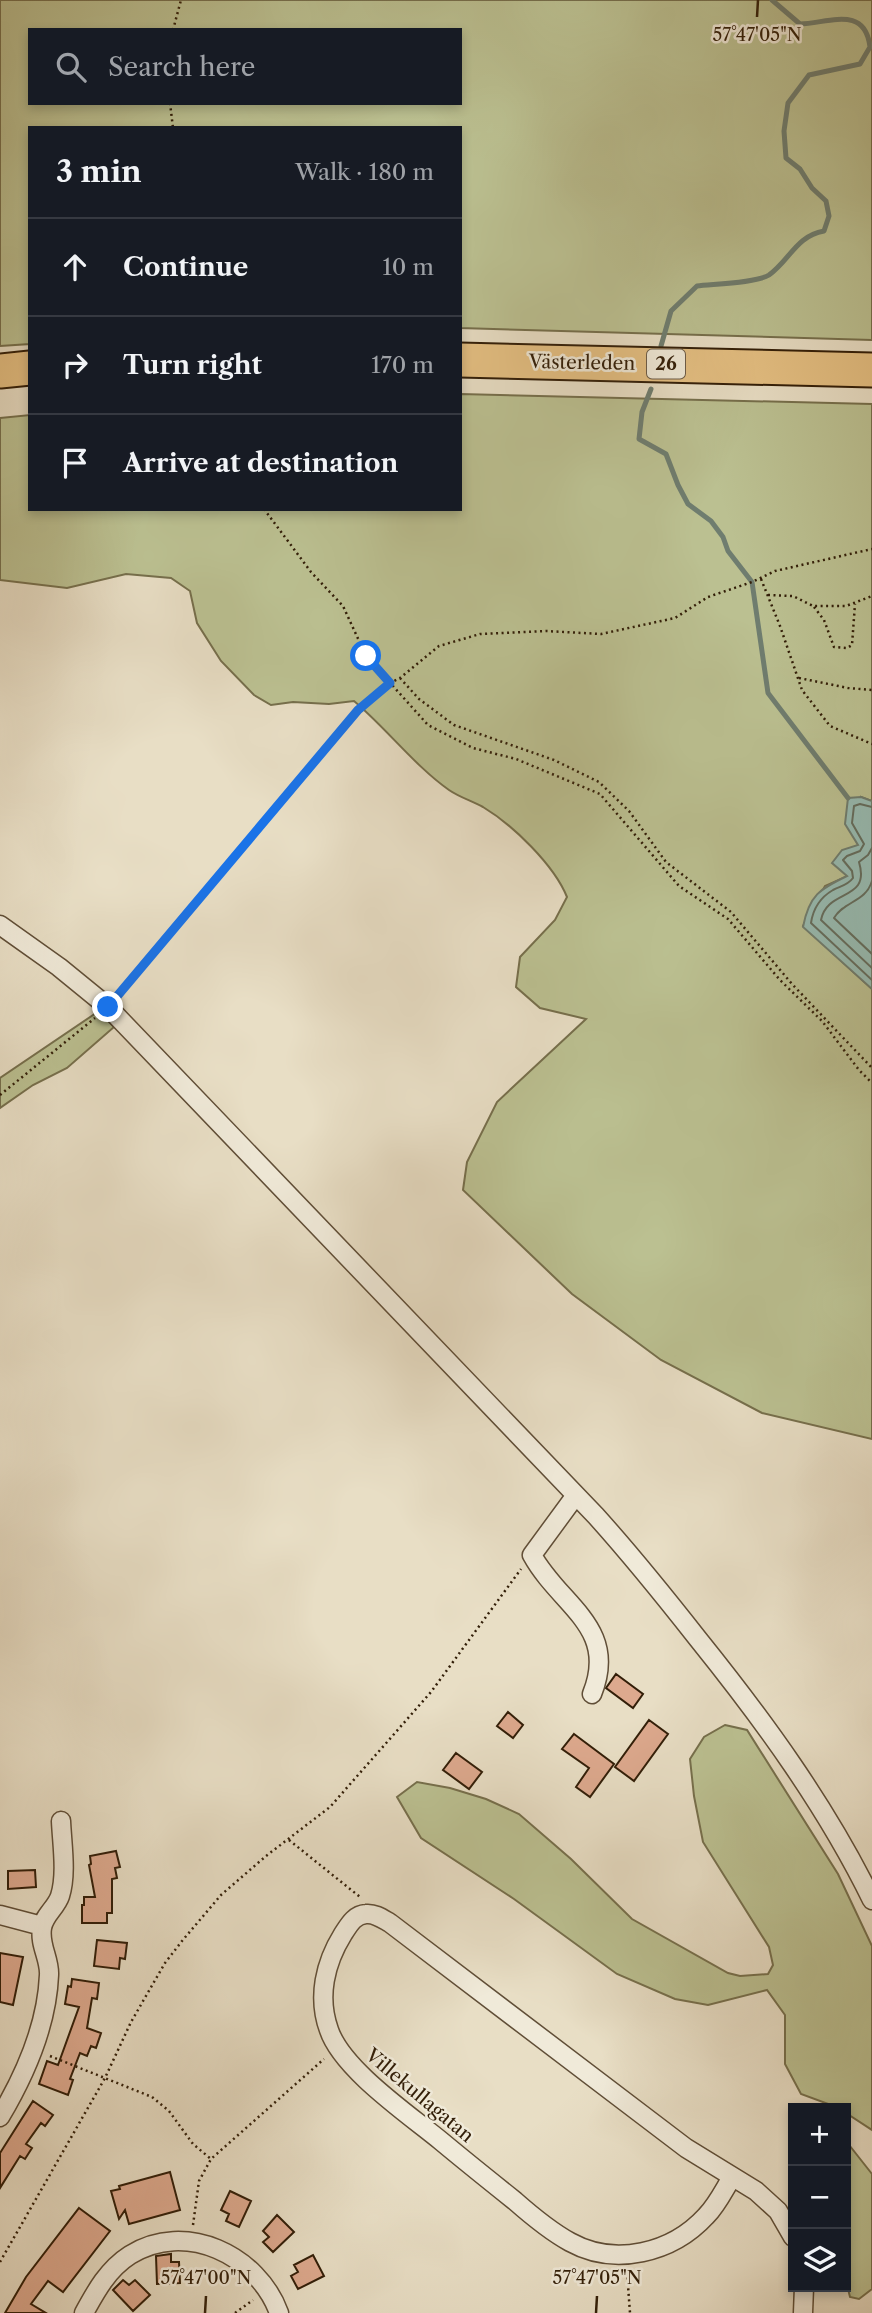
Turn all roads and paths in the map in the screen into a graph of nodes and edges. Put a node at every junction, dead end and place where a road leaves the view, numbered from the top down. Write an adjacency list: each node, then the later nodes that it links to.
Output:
1 (181, 0): 2 (path)
2 (174, 28)
3 (170, 105): 4 (path)
4 (173, 126)
5 (462, 360): 7 (highway, Västerleden / 26)
6 (28, 368): 8 (highway)
7 (872, 370)
8 (0, 371)
9 (462, 372): 11 (highway, Västerleden / 26)
10 (28, 381): 12 (highway)
11 (872, 382)
12 (0, 383)
13 (265, 511): 22 (path)
14 (872, 549): 15 (path)
15 (760, 578): 16 (path); 20 (path)
16 (768, 595): 19 (path); 21 (path)
17 (872, 596): 18 (path)
18 (855, 604): 19 (path); 19 (path)
19 (813, 606)
20 (400, 678): 22 (path); 27 (path)
21 (798, 678): 23 (path); 24 (path)
22 (390, 683): 26 (path); 28 (path)
23 (872, 690)
24 (872, 744)
25 (0, 925): 26 (street)
26 (108, 1007): 29 (path); 30 (street)
27 (872, 1069)
28 (872, 1083)
29 (0, 1096)
30 (576, 1494): 31 (street); 35 (street)
31 (532, 1555): 32 (street); 34 (path)
32 (592, 1694)
33 (61, 1821): 38 (street)
34 (289, 1839): 36 (path); 41 (path)
35 (872, 1900)
36 (365, 1914): 39 (street, Villekullagatan); 44 (street)
37 (0, 1915): 38 (street)
38 (42, 1926): 40 (street)
39 (337, 2048): 43 (path); 47 (street, Villekullagatan)
40 (33, 2050): 41 (path); 42 (street)
41 (105, 2078): 43 (path); 48 (path)
42 (0, 2117)
43 (211, 2159): 46 (path)
44 (732, 2177): 45 (street); 47 (street, Villekullagatan)
45 (788, 2229)
46 (192, 2242): 49 (street); 51 (street)
47 (625, 2255): 54 (path)
48 (0, 2262)
49 (268, 2290): 52 (path); 53 (street)
50 (804, 2292): 55 (street)
51 (84, 2313)
52 (235, 2313)
53 (279, 2313)
54 (630, 2313)
55 (803, 2313)

